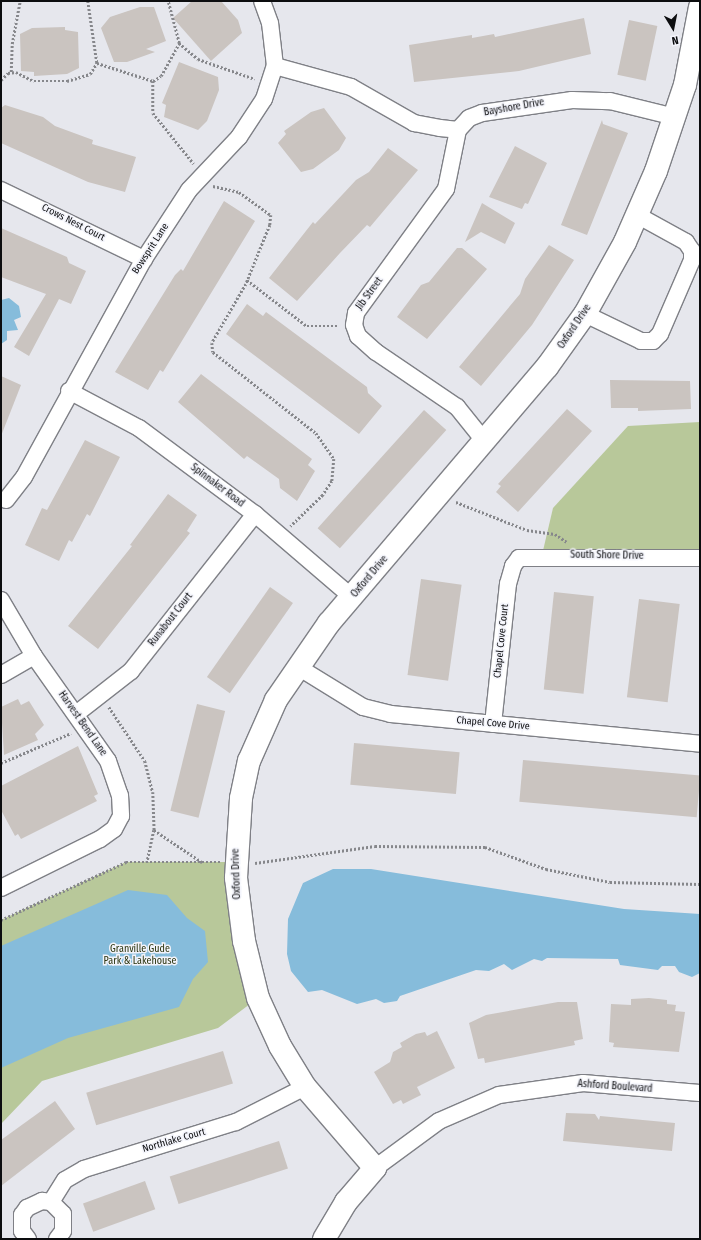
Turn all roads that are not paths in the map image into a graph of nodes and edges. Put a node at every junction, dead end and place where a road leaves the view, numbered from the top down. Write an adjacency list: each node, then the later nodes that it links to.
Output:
1 (262, 1): 3 (street, Bowsprit Lane)
2 (700, 7): 4 (street, Oxford Drive)
3 (275, 66): 5 (street); 8 (street, Bowsprit Lane)
4 (675, 117): 5 (street, Bayshore Drive); 7 (street, Oxford Drive)
5 (458, 130): 11 (street, Jib Street)
6 (1, 190): 8 (street, Crows Nest Court)
7 (638, 215): 9 (street, Oxford Drive); 9 (street)
8 (144, 259): 10 (street, Bowsprit Lane)
9 (585, 314): 11 (street, Oxford Drive)
10 (69, 391): 12 (street, Bowsprit Lane); 13 (street, Spinnaker Road)
11 (485, 442): 16 (street, Oxford Drive)
12 (6, 500)
13 (255, 514): 16 (street, Spinnaker Road); 21 (street, Runabout Court)
14 (700, 558): 15 (street, South Shore Drive)
15 (516, 560): 22 (street, Chapel Cove Court)
16 (354, 598): 19 (street, Oxford Drive)
17 (2, 605): 18 (street, Harvest Bend Lane)
18 (34, 656): 20 (street); 21 (street, Harvest Bend Lane)
19 (298, 667): 22 (street, Chapel Cove Drive); 25 (street, Oxford Drive)
20 (1, 674)
21 (76, 714): 24 (street, Harvest Bend Lane)
22 (493, 724): 23 (street, Chapel Cove Drive)
23 (700, 742)
24 (1, 888)
25 (305, 1087): 27 (street, Oxford Drive); 28 (street, Northlake Court)
26 (700, 1093): 27 (street, Ashford Boulevard)
27 (375, 1168): 31 (street, Ashford Boulevard)
28 (50, 1202): 29 (street); 30 (street)
29 (28, 1239)
30 (57, 1239)
31 (324, 1239)

